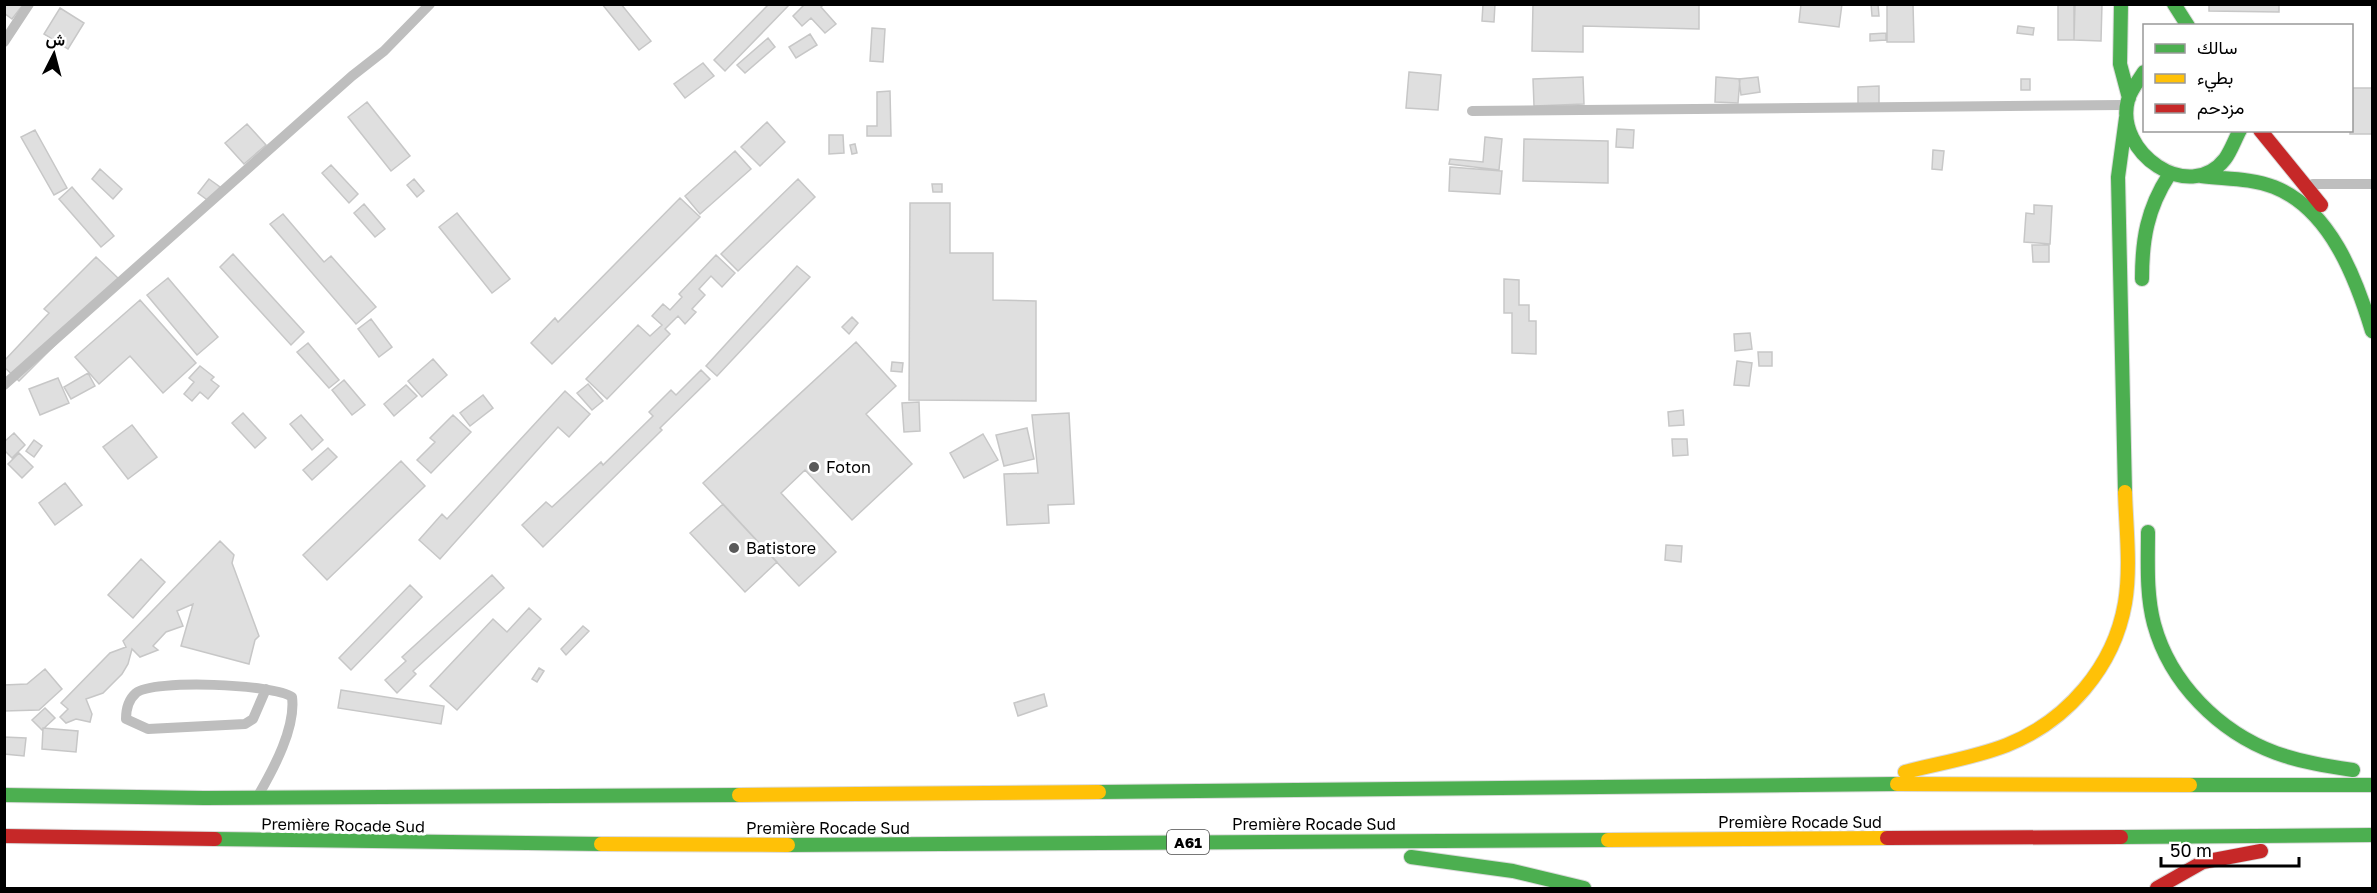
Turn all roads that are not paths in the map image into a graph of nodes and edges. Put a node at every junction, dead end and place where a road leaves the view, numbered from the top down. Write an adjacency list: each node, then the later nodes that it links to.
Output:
1 (29, 4): 6 (lane)
2 (430, 4): 19 (lane)
3 (2121, 4): 8 (highway)
4 (2174, 4): 5 (highway)
5 (2187, 24)
6 (4, 42)
7 (2143, 74): 8 (highway)
8 (2128, 107): 9 (lane); 12 (highway); 23 (highway)
9 (1472, 111)
10 (2239, 132): 13 (highway)
11 (2262, 132): 14 (highway)
12 (2169, 175): 13 (highway); 17 (highway)
13 (2200, 176): 18 (highway)
14 (2305, 184): 15 (lane); 16 (highway)
15 (2373, 184)
16 (2373, 292)
17 (2143, 293)
18 (2373, 331)
19 (4, 385)
20 (2147, 520): 22 (highway)
21 (266, 689): 21 (lane); 26 (lane)
22 (2373, 774)
23 (1853, 784): 24 (highway, Première Rocade Sud); 26 (highway, Première Rocade Sud)
24 (2373, 785)
25 (4, 795): 26 (highway, Première Rocade Sud)
26 (256, 798)
27 (2373, 835): 29 (highway, Première Rocade Sud / A61)
28 (4, 836): 30 (highway, Première Rocade Sud / A61)
29 (2318, 836): 30 (highway, Première Rocade Sud / A61); 32 (highway)
30 (1303, 841): 31 (highway)
31 (1584, 888)
32 (2157, 888)

